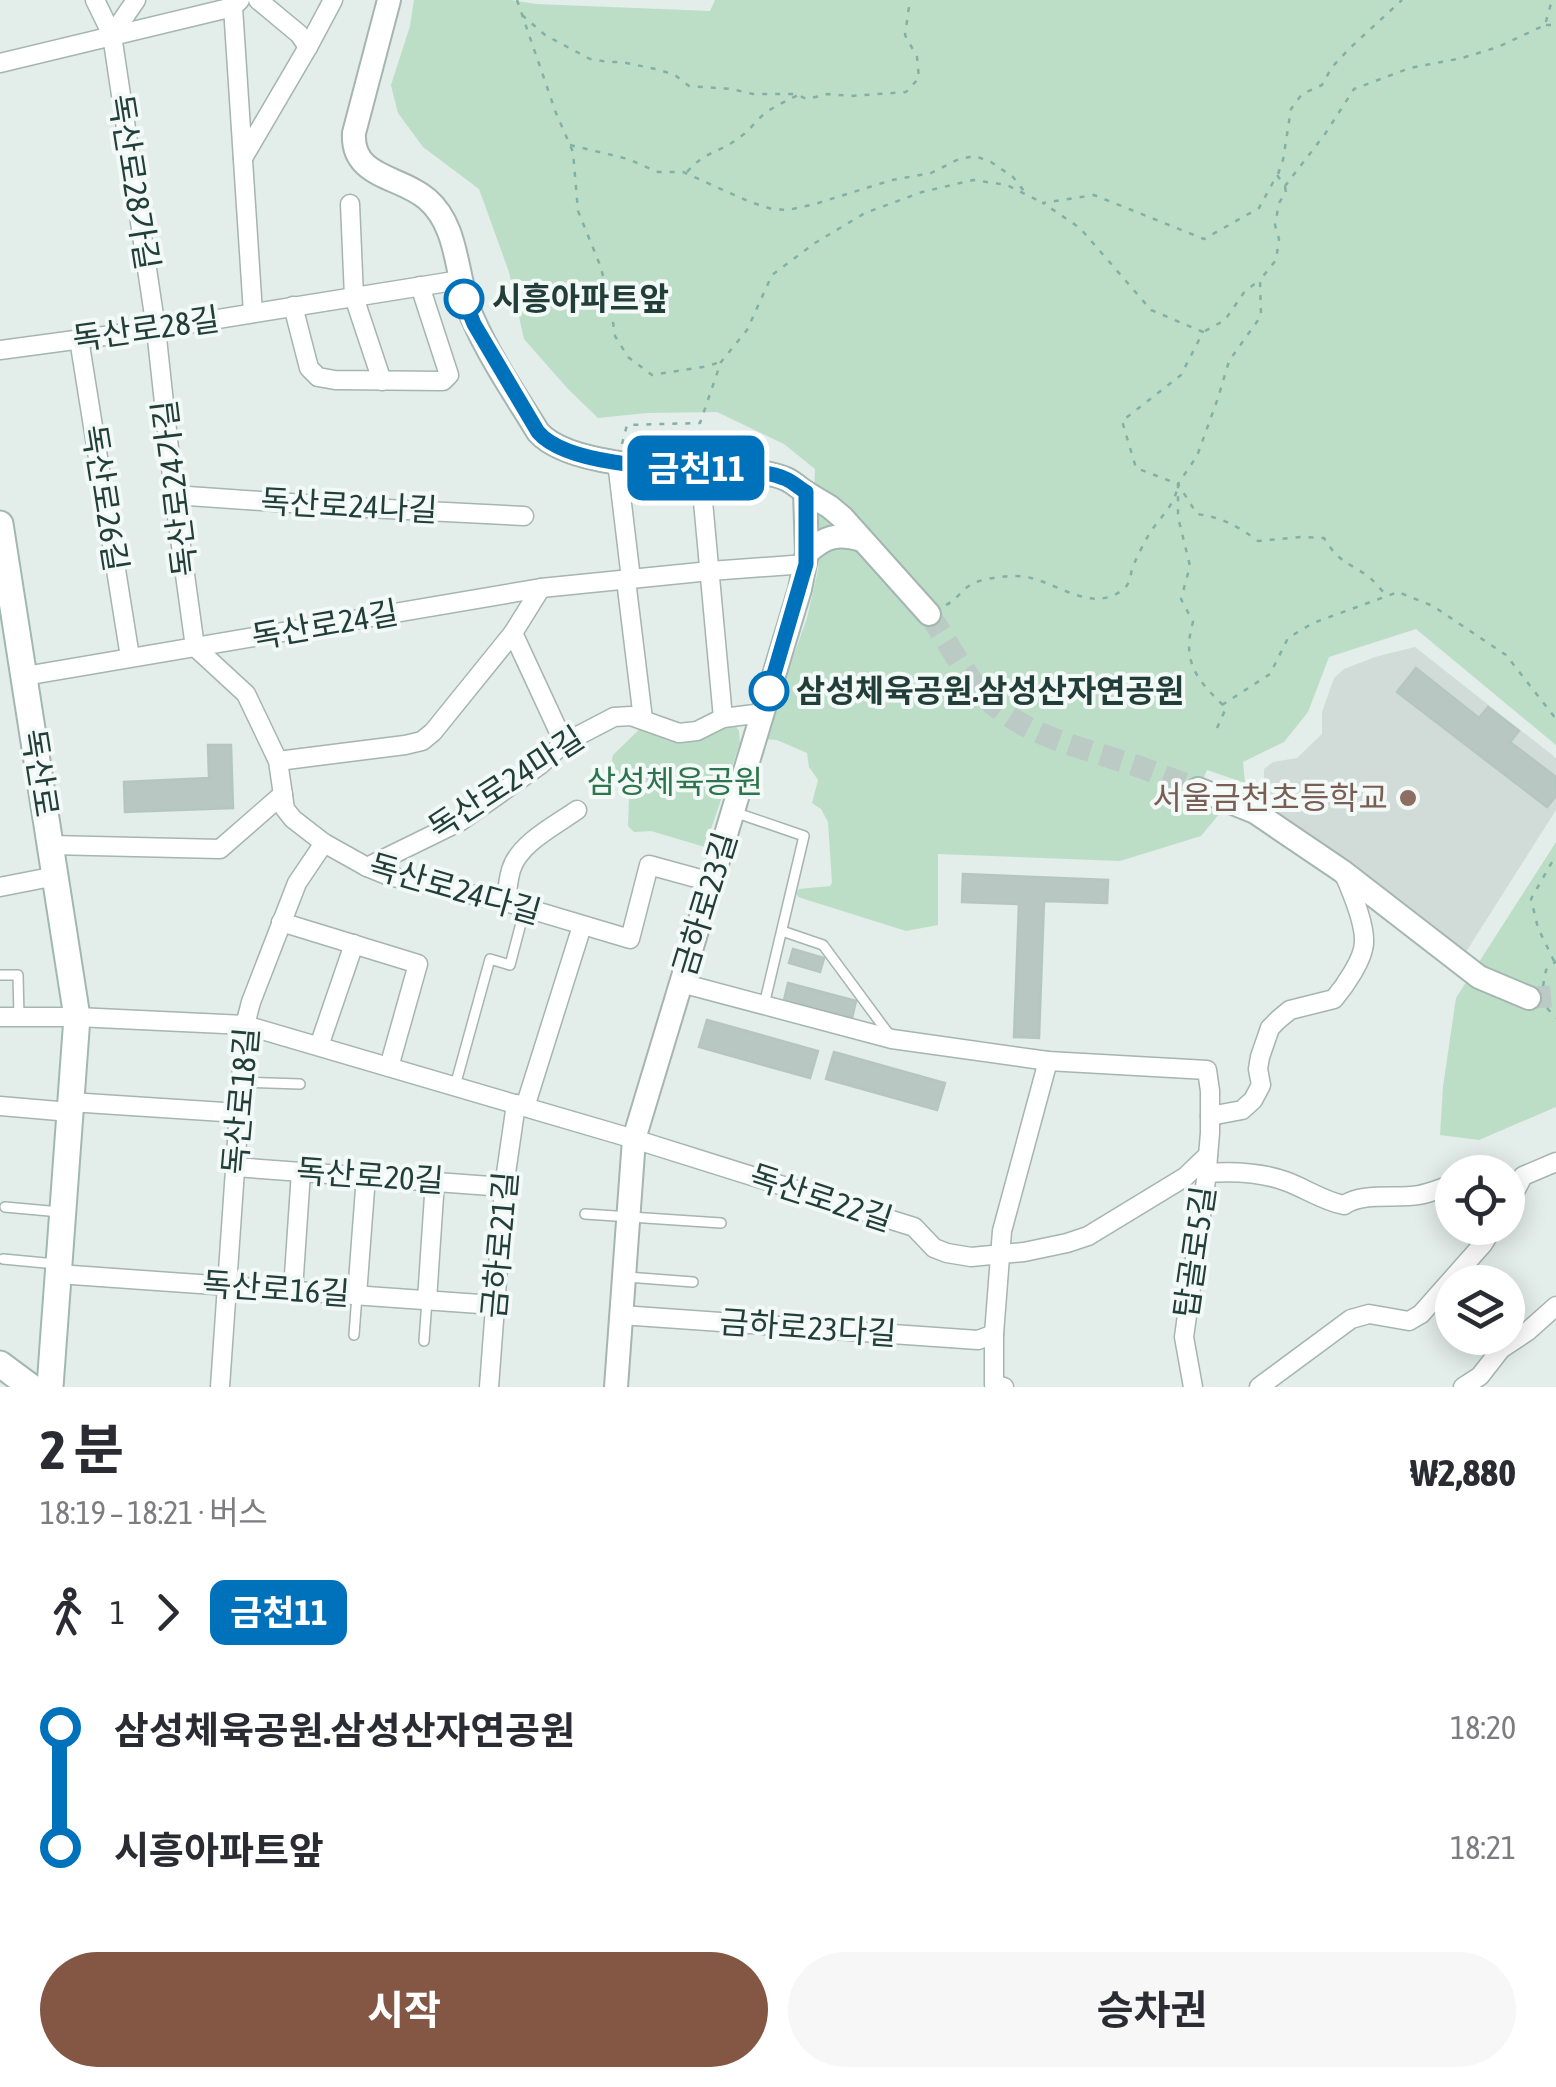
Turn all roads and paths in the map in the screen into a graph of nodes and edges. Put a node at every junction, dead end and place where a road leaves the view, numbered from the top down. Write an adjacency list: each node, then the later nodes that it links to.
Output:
1 (95, 0): 14 (street, 독산로28가길)
2 (136, 0): 14 (street)
3 (258, 0): 15 (street)
4 (332, 0): 15 (street)
5 (388, 0): 26 (street)
6 (517, 0): 11 (path)
7 (910, 0): 17 (path)
8 (1402, 0): 21 (path)
9 (1552, 0): 13 (path)
10 (236, 3): 14 (street); 19 (street)
11 (522, 15): 17 (path); 18 (path)
12 (1556, 25): 13 (path)
13 (1544, 26): 22 (path)
14 (112, 36): 16 (street); 32 (street, 독산로28가길)
15 (308, 47): 19 (street)
16 (0, 63)
17 (798, 95): 20 (path)
18 (570, 145): 20 (path); 36 (path)
19 (242, 159): 31 (street)
20 (686, 173): 23 (path)
21 (1277, 175): 22 (path); 24 (path)
22 (1285, 186): 27 (path)
23 (1028, 196): 24 (path); 36 (path)
24 (1042, 203): 33 (path)
25 (350, 204): 29 (street)
26 (460, 280): 28 (street, 독산로28길); 38 (street)
27 (1260, 280): 33 (path); 40 (path)
28 (420, 286): 29 (street, 독산로28길); 37 (street)
29 (354, 297): 30 (street, 독산로28길); 37 (street)
30 (292, 306): 31 (street, 독산로28길); 37 (street)
31 (252, 313): 32 (street, 독산로28길)
32 (156, 329): 34 (street, 독산로28길); 42 (street, 독산로24가길)
33 (1203, 332): 40 (path)
34 (80, 339): 35 (street, 독산로28길); 55 (street, 독산로26길)
35 (0, 350)
36 (721, 362): 38 (path)
37 (382, 381)
38 (617, 462): 39 (street); 48 (street)
39 (700, 469): 41 (street); 47 (street)
40 (1178, 484): 50 (path); 51 (path); 57 (path)
41 (806, 492): 45 (street); 46 (street, 금하로23길)
42 (174, 495): 43 (street, 독산로24나길); 54 (street, 독산로24가길)
43 (524, 516)
44 (0, 524): 52 (main road, 독산로)
45 (862, 540): 46 (street); 51 (street)
46 (806, 559): 47 (street, 독산로24길); 58 (street, 금하로23길)
47 (710, 571): 48 (street, 독산로24길); 59 (street)
48 (628, 579): 49 (street, 독산로24길); 60 (street)
49 (541, 588): 53 (street); 54 (street, 독산로24길)
50 (1387, 596): 57 (path); 61 (path)
51 (929, 614)
52 (8, 621): 56 (main road, 독산로)
53 (513, 633): 63 (street); 64 (street)
54 (195, 647): 55 (street, 독산로24길); 64 (street, 독산로24다길)
55 (130, 657): 56 (street, 독산로24길)
56 (24, 676): 70 (main road, 독산로)
57 (1222, 705): 62 (path)
58 (763, 712): 59 (street, 독산로24마길); 68 (street, 금하로23길)
59 (723, 718): 60 (street, 독산로24마길)
60 (644, 719): 63 (street, 독산로24마길)
61 (1556, 719)
62 (1217, 728)
63 (564, 743): 72 (street, 독산로24마길)
64 (278, 761): 66 (street, 독산로24다길)
65 (1198, 789): 73 (street)
66 (283, 794): 69 (street, 독산로24다길); 70 (street, 독산로)
67 (578, 810): 77 (street)
68 (733, 811): 75 (street, 금하로23길); 81 (lane)
69 (324, 843): 72 (street, 독산로24다길); 79 (street, 독산로18길)
70 (52, 845): 74 (main road, 독산로)
71 (1556, 855): 83 (path)
72 (367, 867): 77 (street, 독산로24다길)
73 (1342, 871): 86 (street); 102 (street)
74 (56, 876): 76 (street); 89 (main road, 독산로)
75 (712, 882): 80 (street, 독산로24다길); 85 (street, 금하로23길)
76 (0, 887)
77 (506, 902): 78 (street, 독산로24다길)
78 (525, 908): 80 (street, 독산로24다길); 97 (lane)
79 (281, 922): 82 (street); 90 (street, 독산로18길)
80 (582, 926): 99 (street)
81 (782, 930): 87 (lane); 91 (lane)
82 (354, 944): 92 (street); 94 (street)
83 (1556, 961)
84 (0, 976): 88 (lane)
85 (681, 982): 87 (street); 103 (street, 금하로23길)
86 (1529, 998)
87 (764, 1005): 91 (street)
88 (9, 1017): 89 (street, 독산로22길)
89 (76, 1017): 90 (street, 독산로22길); 100 (main road, 독산로)
90 (245, 1024): 92 (street, 독산로22길); 95 (street, 독산로18길)
91 (892, 1039): 93 (street)
92 (319, 1046): 94 (street, 독산로22길)
93 (1048, 1061): 102 (street, 탑골로5길); 119 (street)
94 (389, 1067): 97 (street, 독산로22길)
95 (241, 1082): 96 (lane); 101 (street, 독산로18길)
96 (300, 1084)
97 (455, 1086): 99 (street, 독산로22길)
98 (0, 1106): 100 (street)
99 (521, 1106): 103 (street, 독산로22길); 111 (street, 금하로21길)
100 (70, 1107): 101 (street); 114 (main road, 독산로)
101 (239, 1113): 106 (street, 독산로18길)
102 (1210, 1116): 105 (street, 탑골로5길)
103 (634, 1138): 116 (street, 금하로23길); 119 (street, 독산로22길)
104 (1556, 1162): 108 (street)
105 (1207, 1164): 112 (street); 119 (street, 독산로22길); 141 (street, 탑골로5길)
106 (235, 1167): 107 (street, 독산로20길); 124 (street, 독산로18길)
107 (301, 1172): 109 (street, 독산로20길); 125 (street)
108 (1525, 1175)
109 (366, 1176): 110 (street, 독산로20길); 126 (street)
110 (436, 1180): 111 (street, 독산로20길); 127 (street)
111 (504, 1186): 128 (street, 금하로21길)
112 (1435, 1190)
113 (5, 1207): 114 (lane)
114 (62, 1212): 121 (main road, 독산로)
115 (585, 1214): 116 (lane)
116 (628, 1216): 117 (lane); 122 (street, 금하로23길)
117 (721, 1223)
118 (1482, 1245): 142 (street)
119 (999, 1254): 131 (street)
120 (3, 1259): 121 (lane)
121 (58, 1269): 124 (street, 독산로16길); 136 (main road, 독산로)
122 (624, 1276): 123 (lane); 130 (street, 금하로23길)
123 (693, 1282)
124 (227, 1285): 125 (street, 독산로16길); 137 (street, 독산로18길)
125 (293, 1290): 126 (street, 독산로16길)
126 (356, 1295): 127 (street, 독산로16길); 132 (lane)
127 (427, 1300): 128 (street, 독산로16길); 133 (lane)
128 (494, 1305): 138 (street, 금하로21길)
129 (1556, 1306): 143 (street)
130 (622, 1314): 131 (street, 금하로23다길); 139 (street, 금하로23길)
131 (994, 1334): 140 (street)
132 (354, 1335)
133 (424, 1341)
134 (0, 1364): 135 (main road)
135 (31, 1387)
136 (50, 1387)
137 (220, 1387)
138 (488, 1387)
139 (616, 1387)
140 (1004, 1387)
141 (1192, 1387)
142 (1259, 1387)
143 (1463, 1387)

